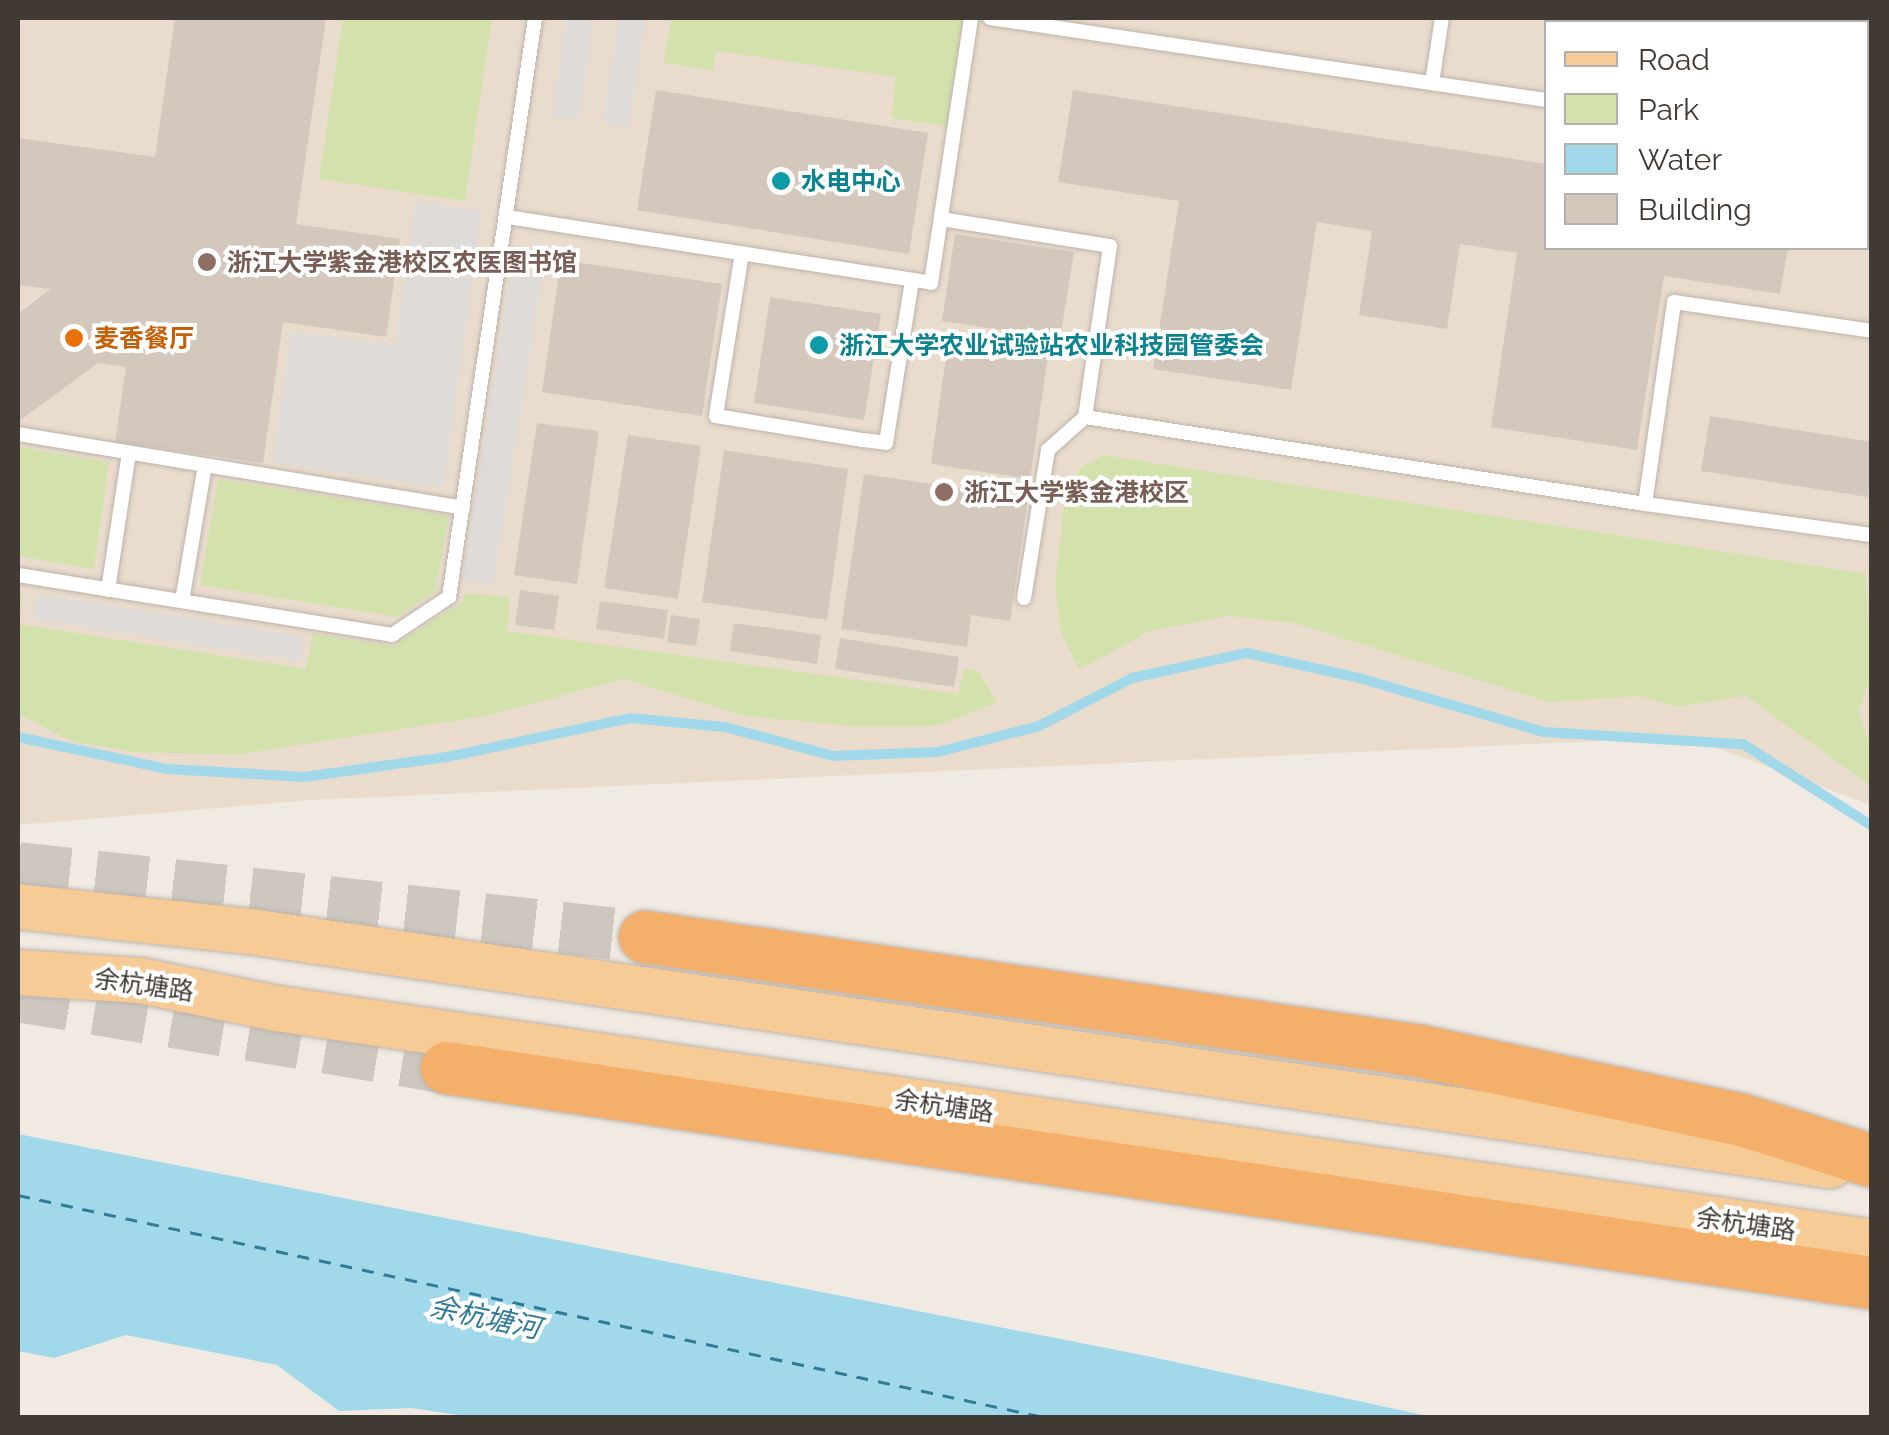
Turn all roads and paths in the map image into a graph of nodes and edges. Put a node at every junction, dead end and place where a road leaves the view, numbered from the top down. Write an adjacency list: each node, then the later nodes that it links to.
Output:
1 (535, 18): 7 (lane)
2 (972, 18): 8 (lane)
3 (990, 18): 5 (lane)
4 (1442, 18): 5 (lane)
5 (1432, 83): 6 (lane)
6 (1544, 100)
7 (507, 217): 9 (lane); 17 (lane)
8 (941, 219): 10 (lane); 12 (lane)
9 (742, 254): 10 (lane); 10 (lane)
10 (912, 280)
11 (1872, 331): 16 (lane)
12 (1086, 417): 16 (lane); 21 (lane)
13 (18, 434): 14 (lane)
14 (129, 453): 15 (lane); 20 (lane)
15 (205, 465): 17 (lane); 22 (lane)
16 (1646, 504): 18 (lane)
17 (462, 508): 22 (lane)
18 (1872, 535)
19 (18, 575): 20 (lane)
20 (108, 590): 22 (lane)
21 (1024, 598)
22 (182, 602)
23 (18, 906): 28 (main road)
24 (645, 936): 27 (highway)
25 (18, 972): 29 (main road, 余杭塘路)
26 (446, 1068): 30 (highway)
27 (1872, 1161)
28 (1872, 1172)
29 (1872, 1242)
30 (1872, 1283)

